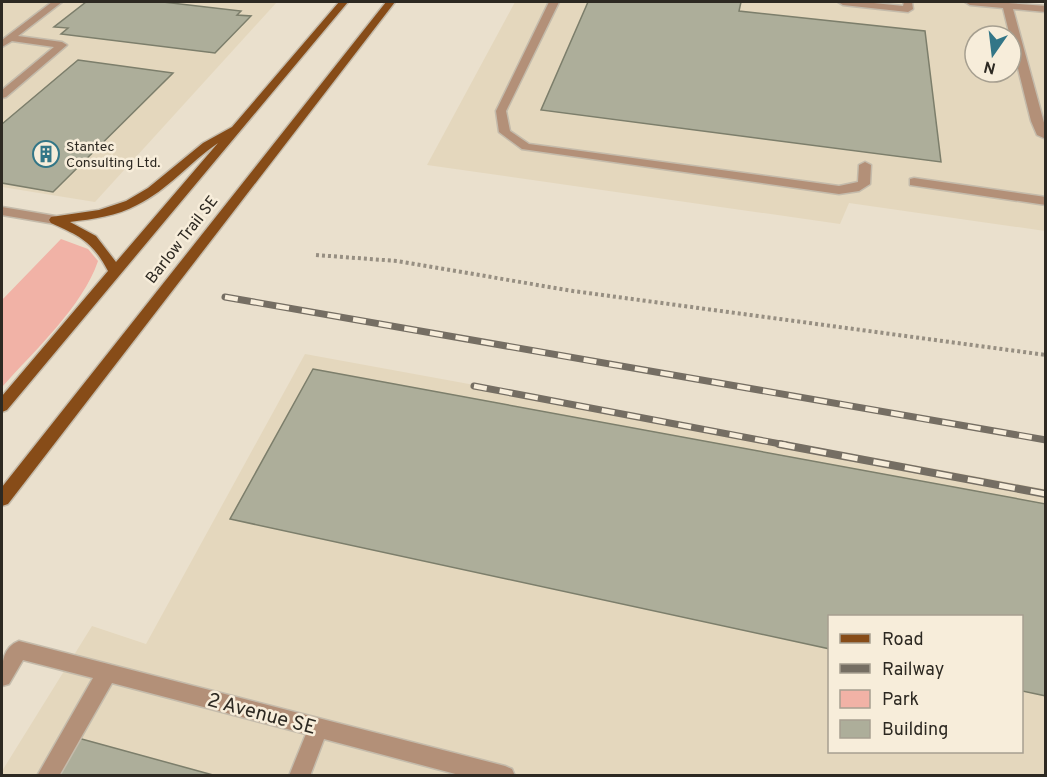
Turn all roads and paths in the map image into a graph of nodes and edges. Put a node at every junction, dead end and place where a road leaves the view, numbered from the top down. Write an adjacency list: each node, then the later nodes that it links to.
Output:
1 (57, 2): 12 (street)
2 (344, 2): 14 (main road, Barlow Trail SE)
3 (390, 2): 11 (main road, Barlow Trail SE)
4 (399, 2): 11 (main road)
5 (554, 2): 16 (street)
6 (843, 2): 7 (street)
7 (908, 2)
8 (970, 2): 9 (street)
9 (1007, 5): 10 (street); 15 (street)
10 (1046, 9)
11 (374, 22): 25 (main road, Barlow Trail SE)
12 (5, 41): 13 (street)
13 (2, 95)
14 (237, 128): 20 (main road); 22 (main road, Barlow Trail SE)
15 (1046, 136)
16 (865, 165)
17 (914, 182): 18 (street)
18 (1046, 201)
19 (2, 211): 20 (street)
20 (55, 220): 22 (main road)
21 (316, 255): 23 (path)
22 (115, 272): 24 (main road, Barlow Trail SE)
23 (1046, 355)
24 (2, 406)
25 (2, 500)
26 (108, 672): 27 (street, 2 Avenue SE); 28 (street, 2 Avenue SE); 29 (street)
27 (2, 677)
28 (319, 727): 30 (street); 31 (street, 2 Avenue SE)
29 (47, 776)
30 (299, 776)
31 (505, 776)

